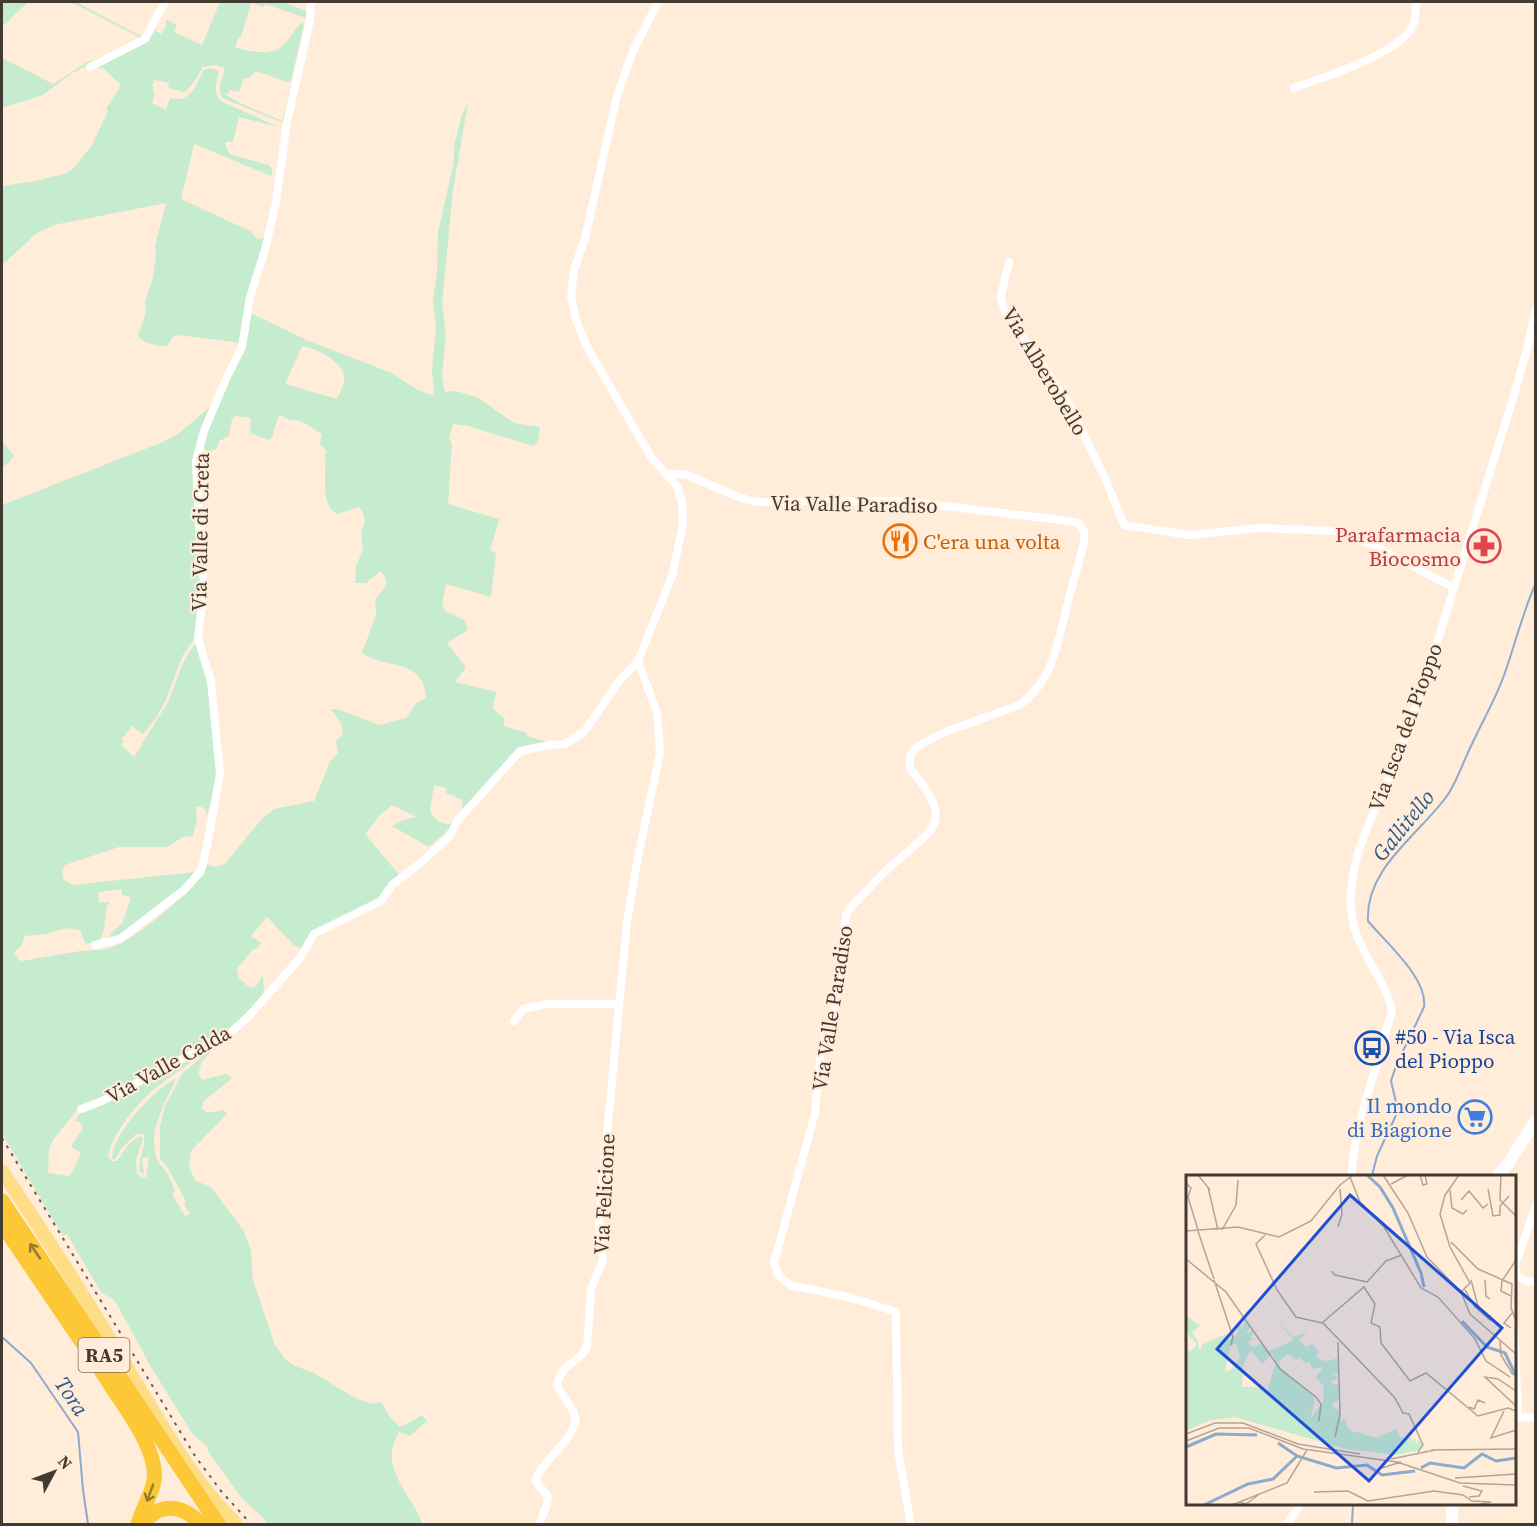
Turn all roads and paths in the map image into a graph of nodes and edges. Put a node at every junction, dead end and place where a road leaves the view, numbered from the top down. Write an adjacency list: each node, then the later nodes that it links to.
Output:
1 (165, 2): 5 (street)
2 (311, 2): 12 (street, Via Valle di Creta)
3 (658, 2): 9 (street)
4 (1418, 2): 6 (street)
5 (90, 67)
6 (1294, 88)
7 (1009, 262): 10 (street, Via Alberobello)
8 (1536, 309): 10 (street, Via Isca del Pioppo)
9 (666, 473): 11 (street); 38 (street, Via Valle Paradiso)
10 (1454, 588): 18 (street, Via Isca del Pioppo)
11 (638, 661): 13 (street, Via Felicione); 15 (street, Via Valle Calda)
12 (95, 945)
13 (618, 1004): 14 (street); 37 (street, Via Felicione)
14 (514, 1021)
15 (81, 1109)
16 (1536, 1120): 19 (street)
17 (2, 1171): 36 (main road)
18 (1351, 1175)
19 (1498, 1175)
20 (2, 1202): 35 (highway, RA5, one-way to 20)
21 (1536, 1206): 23 (street)
22 (2, 1224): 27 (highway, RA5)
23 (1516, 1262)
24 (1516, 1273): 25 (street)
25 (1536, 1282)
26 (1516, 1355): 28 (street)
27 (99, 1366): 31 (highway, one-way to 31); 34 (highway, RA5)
28 (1536, 1417)
29 (1300, 1505): 39 (street)
30 (1452, 1505): 40 (street)
31 (138, 1524)
32 (143, 1524): 33 (highway)
33 (201, 1524)
34 (206, 1524)
35 (219, 1524)
36 (236, 1524)
37 (539, 1524)
38 (911, 1524)
39 (1287, 1524)
40 (1452, 1524)

